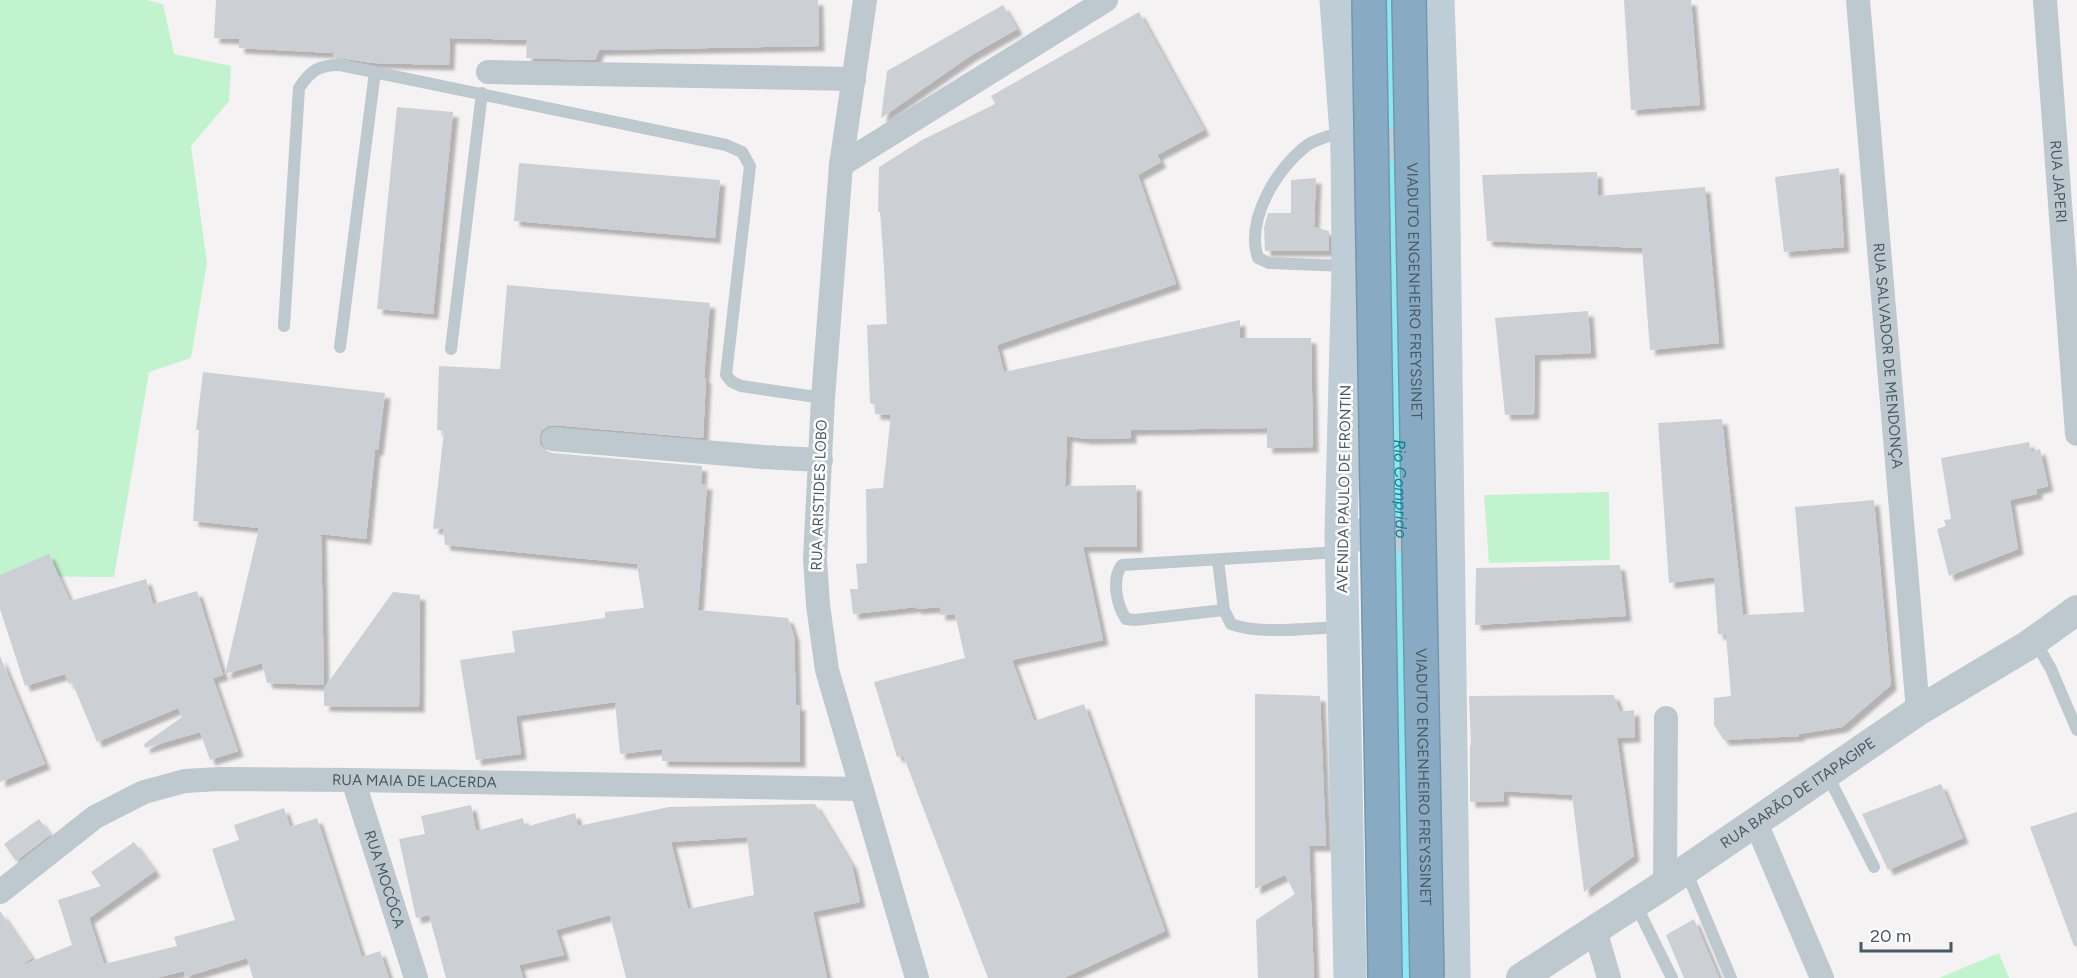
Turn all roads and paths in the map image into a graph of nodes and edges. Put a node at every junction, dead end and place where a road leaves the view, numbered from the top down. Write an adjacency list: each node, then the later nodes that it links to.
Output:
1 (865, 0): 10 (street, RUA ARISTIDES LOBO)
2 (1106, 0): 14 (street)
3 (1336, 0): 12 (main road, AVENIDA PAULO DE FRONTIN)
4 (1369, 0): 45 (highway, bridge)
5 (1409, 0): 46 (highway, VIADUTO ENGENHEIRO FREYSSINET, bridge)
6 (1438, 0): 13 (main road)
7 (1858, 0): 30 (street, RUA SALVADOR DE MENDONÇA)
8 (2045, 0): 20 (street, RUA JAPERI)
9 (375, 72): 11 (lane); 16 (lane); 17 (lane)
10 (854, 80): 11 (street); 14 (street, RUA ARISTIDES LOBO)
11 (485, 83): 18 (lane); 19 (lane)
12 (1347, 139): 13 (main road, bridge); 15 (main road, AVENIDA PAULO DE FRONTIN); 15 (lane)
13 (1443, 143): 23 (main road)
14 (841, 165): 19 (street, RUA ARISTIDES LOBO)
15 (1348, 266): 24 (main road, AVENIDA PAULO DE FRONTIN)
16 (284, 326)
17 (340, 346)
18 (451, 349)
19 (823, 398): 22 (street, RUA ARISTIDES LOBO)
20 (2077, 434)
21 (553, 439): 22 (street)
22 (821, 460): 35 (street, RUA ARISTIDES LOBO)
23 (1448, 534): 24 (main road, bridge); 47 (main road)
24 (1341, 544): 25 (lane); 28 (main road, AVENIDA PAULO DE FRONTIN)
25 (1218, 560): 26 (lane); 26 (lane)
26 (1224, 610): 28 (lane)
27 (2077, 610): 29 (street, RUA BARÃO DE ITAPAGIPE)
28 (1343, 627): 44 (main road, AVENIDA PAULO DE FRONTIN)
29 (2035, 640): 30 (street, RUA BARÃO DE ITAPAGIPE); 32 (lane)
30 (1918, 711): 33 (street, RUA BARÃO DE ITAPAGIPE)
31 (1666, 718): 38 (street)
32 (2077, 730)
33 (1827, 774): 36 (street, RUA BARÃO DE ITAPAGIPE); 37 (lane)
34 (353, 780): 35 (street, RUA MAIA DE LACERDA); 39 (street, RUA MAIA DE LACERDA); 42 (street, RUA MOCÓCA)
35 (862, 789): 43 (street, RUA ARISTIDES LOBO)
36 (1756, 823): 38 (street, RUA BARÃO DE ITAPAGIPE); 52 (street)
37 (1874, 867)
38 (1675, 877): 40 (street, RUA BARÃO DE ITAPAGIPE); 51 (lane)
39 (0, 892)
40 (1635, 903): 41 (street, RUA BARÃO DE ITAPAGIPE); 50 (lane)
41 (1595, 930): 48 (street, RUA BARÃO DE ITAPAGIPE); 49 (street)
42 (416, 978)
43 (917, 978)
44 (1350, 978)
45 (1385, 978)
46 (1427, 978)
47 (1454, 978)
48 (1521, 978)
49 (1609, 978)
50 (1672, 978)
51 (1731, 978)
52 (1822, 978)

